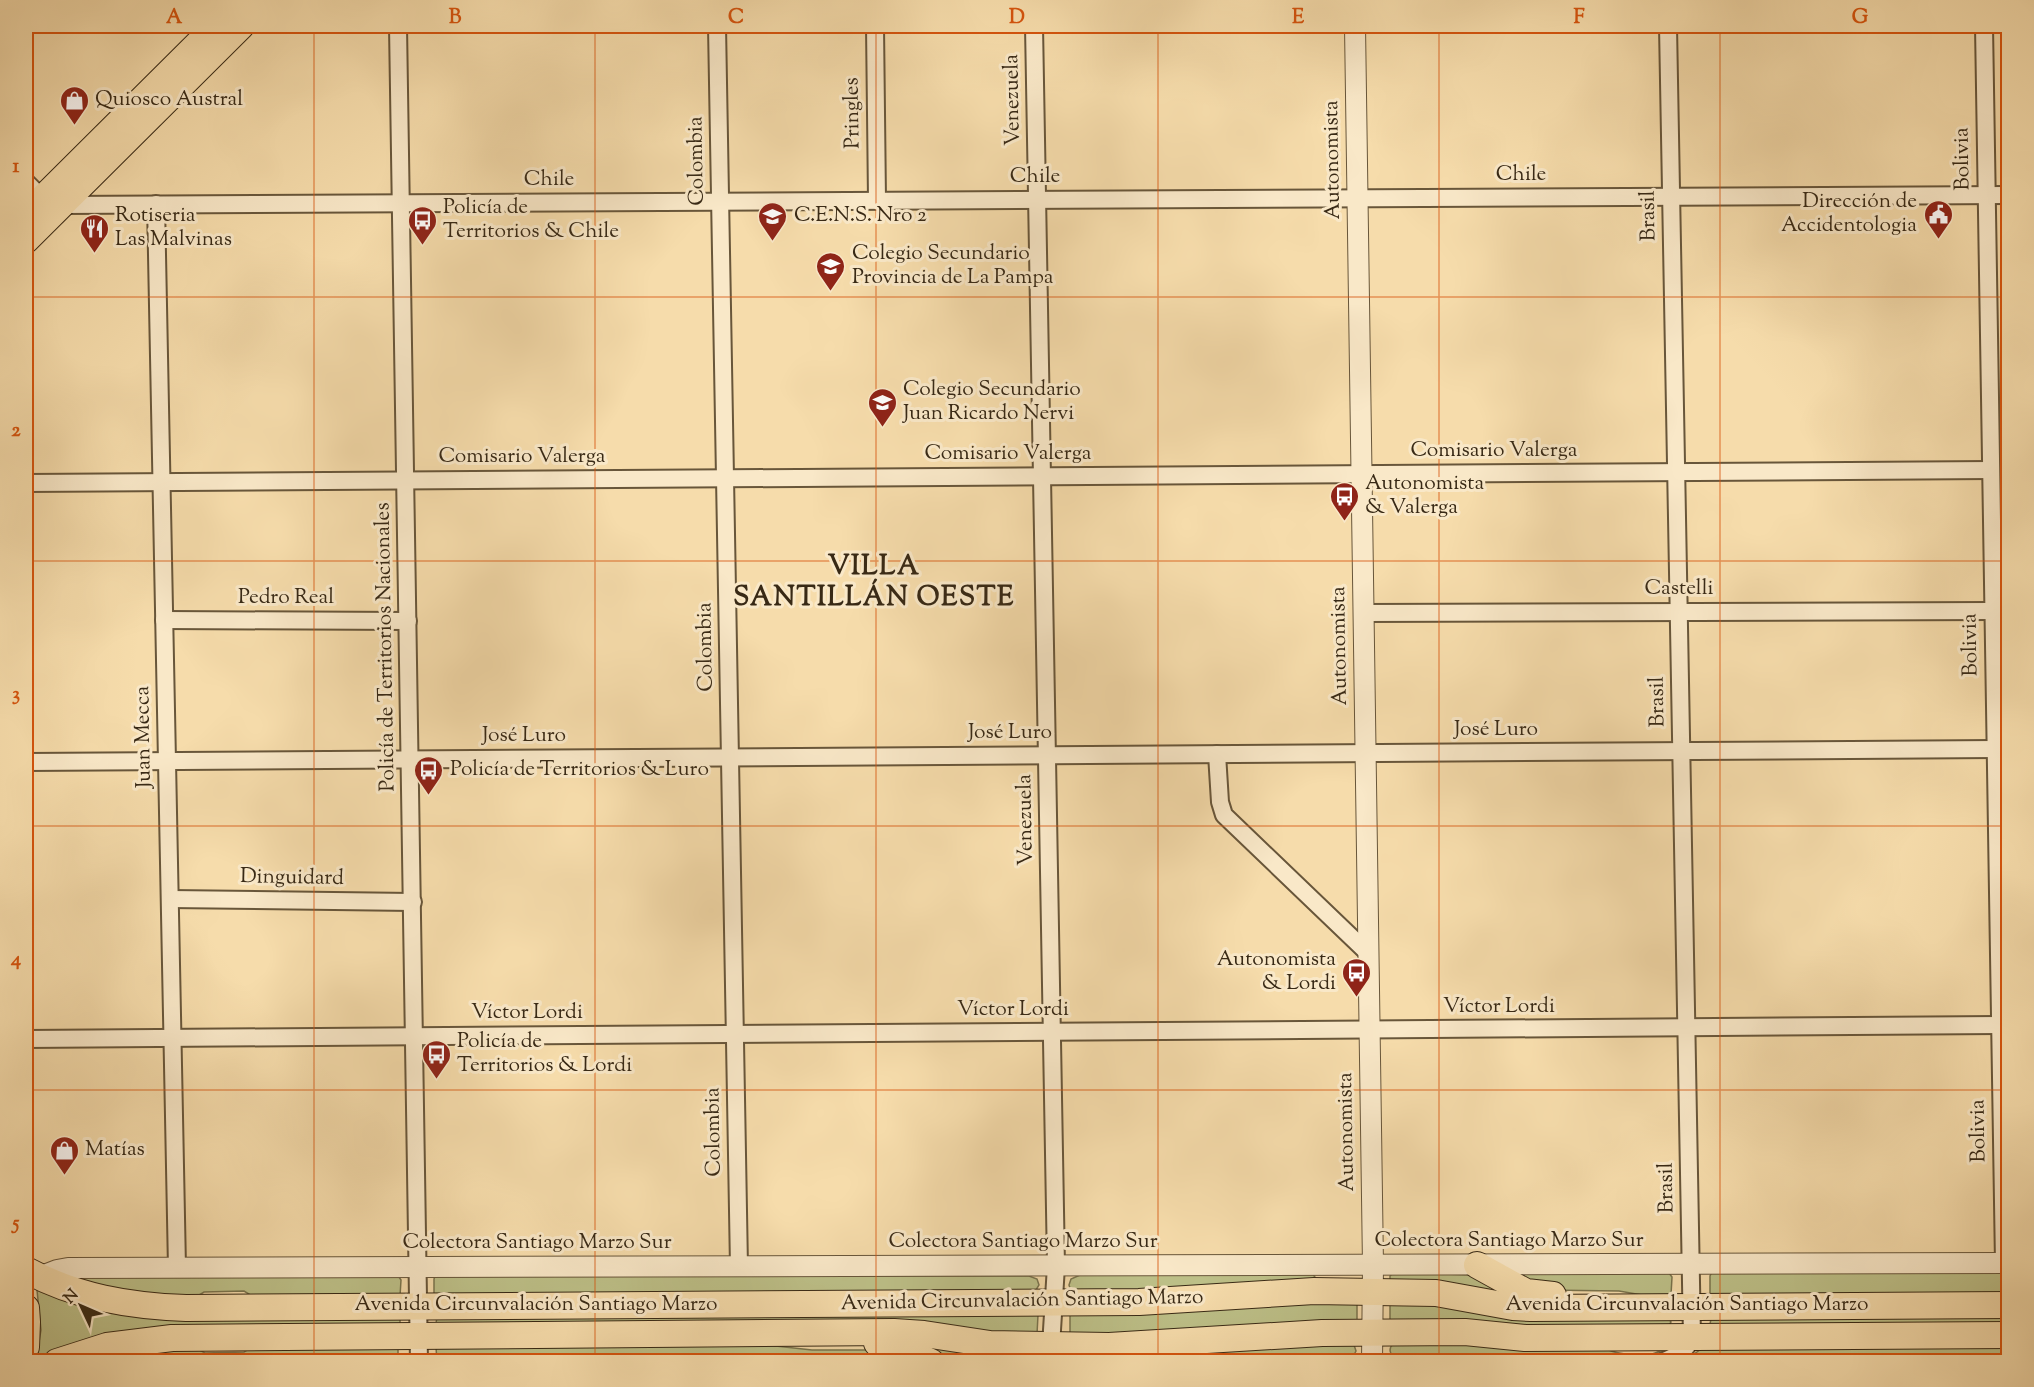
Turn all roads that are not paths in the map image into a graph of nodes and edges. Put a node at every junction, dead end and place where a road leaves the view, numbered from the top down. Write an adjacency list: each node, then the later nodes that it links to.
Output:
1 (216, 26): 14 (main road)
2 (241, 26): 14 (main road)
3 (398, 26): 18 (street, Policía de Territorios Nacionales)
4 (717, 26): 17 (street, Colombia)
5 (874, 26): 15 (street, Pringles)
6 (1034, 26): 16 (street, Venezuela)
7 (1356, 26): 13 (street, Autonomista)
8 (1668, 26): 12 (street, Brasil)
9 (1984, 26): 10 (street, Bolivia)
10 (1986, 195): 11 (street, Chile); 12 (street, Chile); 21 (street, Bolivia)
11 (2008, 195)
12 (1671, 197): 13 (street, Chile); 22 (street, Brasil)
13 (1358, 198): 16 (street, Chile); 23 (street, Autonomista)
14 (39, 200): 19 (street, Chile); 20 (main road)
15 (877, 200): 16 (street, Chile); 17 (street, Chile)
16 (1037, 200): 24 (street, Venezuela)
17 (720, 201): 18 (street, Chile); 25 (street, Colombia)
18 (401, 203): 19 (street, Chile); 26 (street, Policía de Territorios Nacionales)
19 (156, 204): 27 (street, Juan Mecca)
20 (26, 240)
21 (1991, 470): 22 (street, Comisario Valerga); 29 (street, Bolivia)
22 (1676, 472): 23 (street, Comisario Valerga); 30 (street, Brasil)
23 (1362, 474): 24 (street, Comisario Valerga); 31 (street, Autonomista)
24 (1042, 477): 25 (street, Comisario Valerga); 39 (street, Venezuela)
25 (725, 478): 26 (street, Comisario Valerga); 40 (street, Colombia)
26 (406, 481): 27 (street, Comisario Valerga); 33 (street, Policía de Territorios Nacionales)
27 (161, 482): 28 (street, Comisario Valerga); 32 (street, Juan Mecca)
28 (26, 483)
29 (1993, 611): 30 (street, Castelli); 34 (street, Bolivia)
30 (1679, 612): 31 (street, Castelli); 36 (street, Brasil)
31 (1364, 613): 37 (street, Autonomista)
32 (164, 620): 33 (street, Pedro Real); 42 (street, Juan Mecca)
33 (408, 621): 41 (street, Policía de Territorios Nacionales)
34 (2002, 699): 35 (street, Bolivia)
35 (1996, 749): 36 (street, José Luro); 47 (street, Bolivia)
36 (1681, 751): 37 (street, José Luro); 49 (street, Brasil)
37 (1366, 753): 38 (street, José Luro); 46 (street, Autonomista)
38 (1217, 754): 39 (street, José Luro); 46 (street)
39 (1047, 755): 40 (street, José Luro); 51 (street, Venezuela)
40 (730, 757): 41 (street, José Luro); 52 (street, Colombia)
41 (411, 759): 42 (street, José Luro); 45 (street, Policía de Territorios Nacionales)
42 (167, 761): 43 (street, José Luro); 44 (street, Juan Mecca)
43 (26, 762)
44 (170, 899): 45 (street, Dinguidard); 54 (street, Juan Mecca)
45 (413, 902): 53 (street, Policía de Territorios Nacionales)
46 (1369, 954): 50 (street, Autonomista)
47 (2004, 985): 48 (street, Bolivia)
48 (2000, 1026): 49 (street, Víctor Lordi); 56 (street, Bolivia)
49 (1686, 1028): 50 (street, Víctor Lordi); 57 (street, Brasil)
50 (1370, 1030): 51 (street, Víctor Lordi); 58 (street, Autonomista)
51 (1052, 1032): 52 (street, Víctor Lordi); 60 (street, Venezuela)
52 (735, 1034): 53 (street, Víctor Lordi); 61 (street, Colombia)
53 (415, 1036): 54 (street, Víctor Lordi); 63 (street, Policía de Territorios Nacionales)
54 (172, 1038): 55 (street, Víctor Lordi); 62 (street, Juan Mecca)
55 (26, 1039)
56 (2006, 1263): 57 (street, Colectora Santiago Marzo Sur)
57 (1691, 1264): 59 (street, Colectora Santiago Marzo Sur); 70 (street, Brasil)
58 (1373, 1265): 59 (street, Colectora Santiago Marzo Sur); 60 (street, Colectora Santiago Marzo Sur); 65 (street, Autonomista)
59 (1477, 1265): 69 (main road)
60 (1056, 1266): 61 (street, Colectora Santiago Marzo Sur); 66 (street, Venezuela)
61 (739, 1267): 63 (street, Colectora Santiago Marzo Sur)
62 (177, 1268): 63 (street, Colectora Santiago Marzo Sur); 64 (street, Colectora Santiago Marzo Sur)
63 (419, 1268): 68 (street, Policía de Territorios Nacionales)
64 (32, 1273): 68 (main road, Avenida Circunvalación Santiago Marzo)
65 (1373, 1292): 66 (main road, Avenida Circunvalación Santiago Marzo); 69 (main road, Avenida Circunvalación Santiago Marzo); 72 (street, Autonomista)
66 (1054, 1302): 68 (main road, Avenida Circunvalación Santiago Marzo); 78 (street, Venezuela)
67 (2008, 1305): 70 (main road, Avenida Circunvalación Santiago Marzo)
68 (419, 1306): 75 (street, Policía de Territorios Nacionales)
69 (1663, 1307): 70 (main road, Avenida Circunvalación Santiago Marzo)
70 (1691, 1307): 76 (street, Brasil)
71 (26, 1308): 77 (main road)
72 (1372, 1333): 76 (main road, Avenida Circunvalación Santiago Marzo); 78 (main road, Avenida Circunvalación Santiago Marzo); 82 (street, Autonomista)
73 (770, 1334): 75 (main road, Avenida Circunvalación Santiago Marzo); 78 (main road, Avenida Circunvalación Santiago Marzo); 81 (main road)
74 (2008, 1335): 76 (main road, Avenida Circunvalación Santiago Marzo)
75 (420, 1336): 79 (main road, Avenida Circunvalación Santiago Marzo); 80 (street, Policía de Territorios Nacionales)
76 (1692, 1337): 83 (street)
77 (26, 1347)
78 (1051, 1353)
79 (57, 1362)
80 (419, 1362)
81 (932, 1362)
82 (1372, 1362)
83 (1662, 1362)

